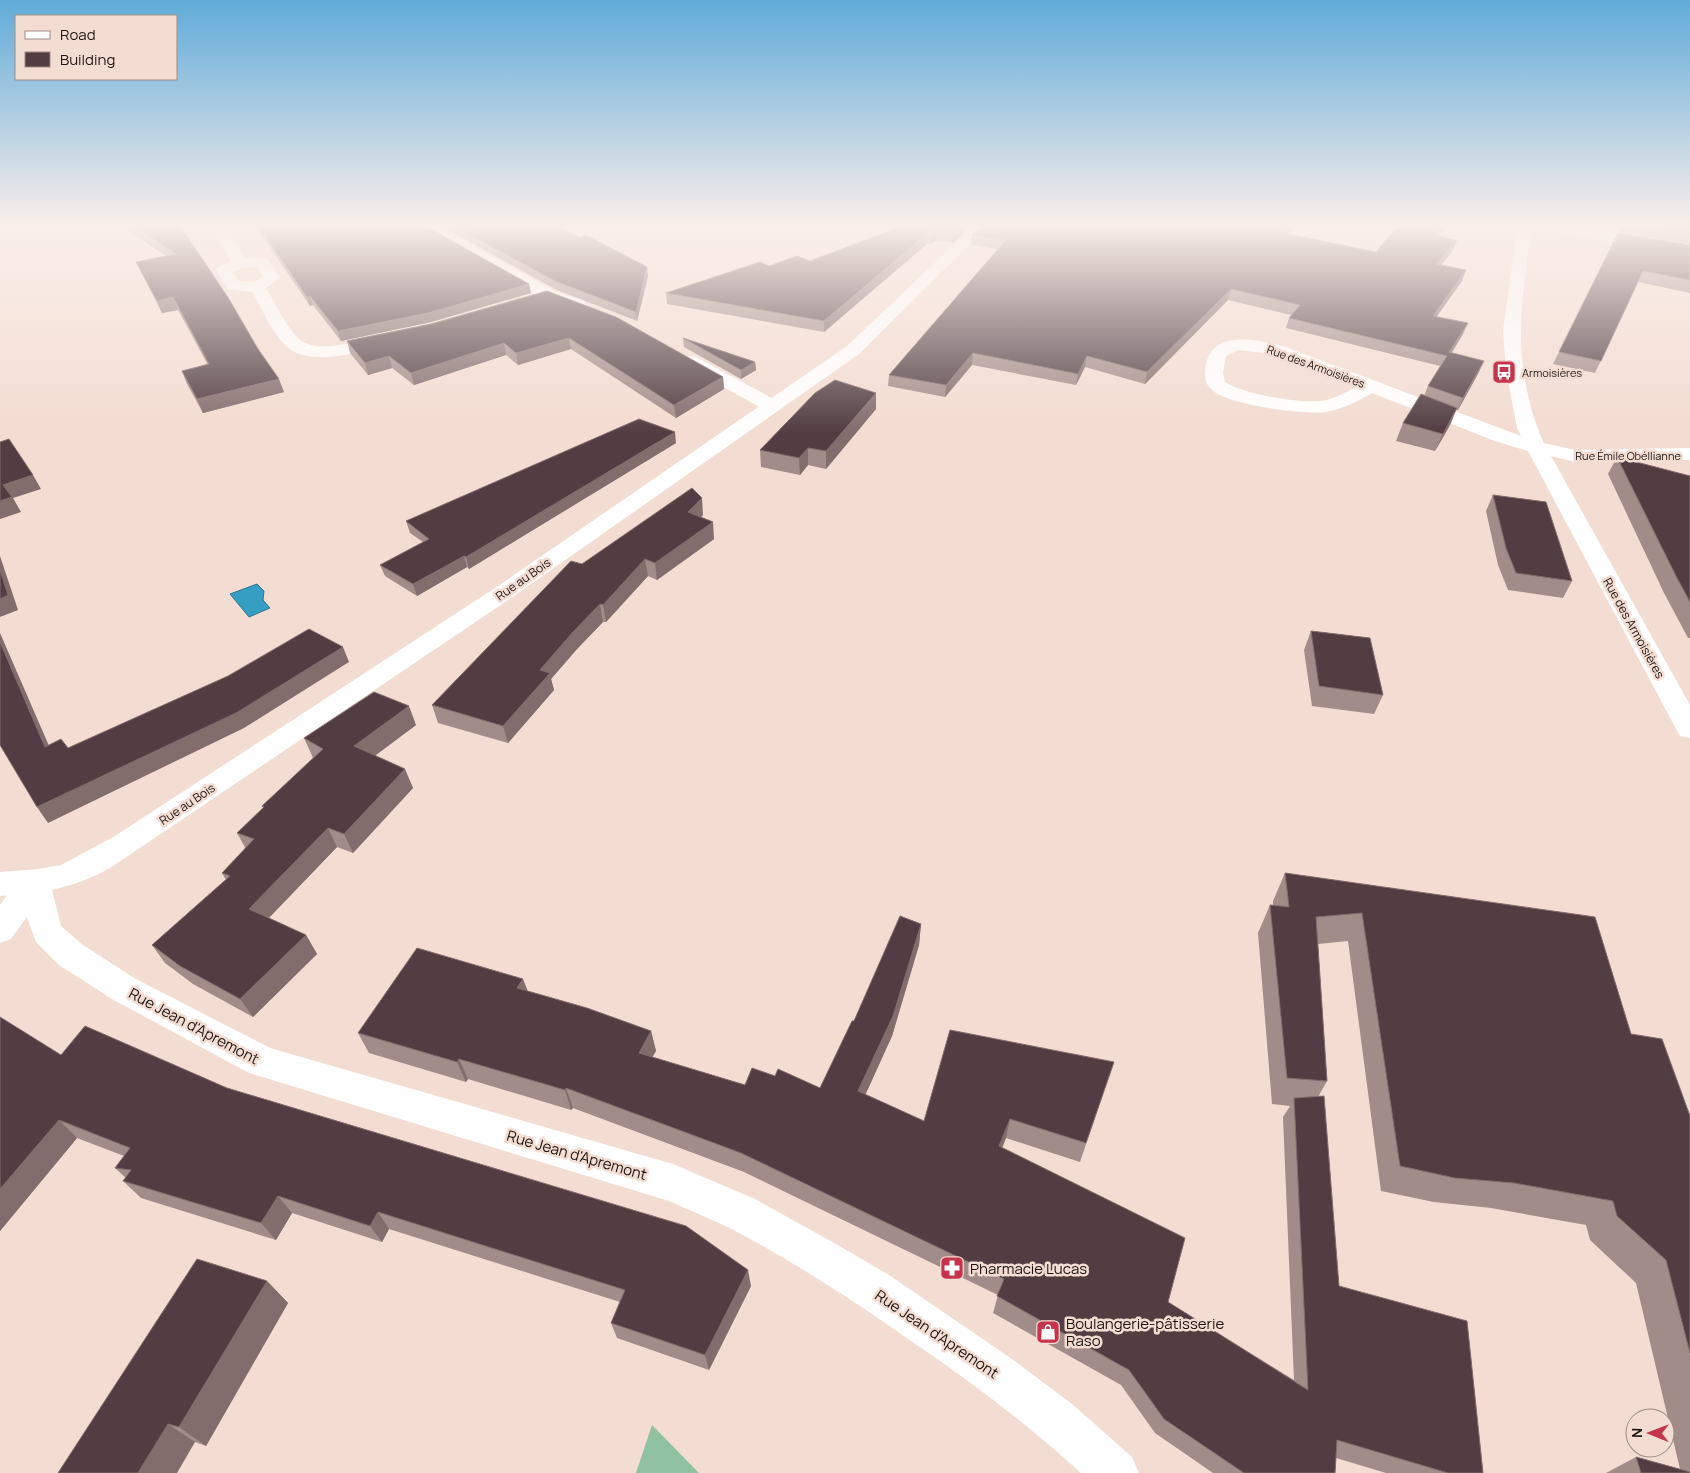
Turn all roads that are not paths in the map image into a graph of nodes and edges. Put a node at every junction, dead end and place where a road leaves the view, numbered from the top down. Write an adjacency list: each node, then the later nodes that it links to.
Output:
1 (263, 296): 8 (street)
2 (545, 296): 6 (street)
3 (554, 296): 7 (street)
4 (909, 296): 11 (street, Rue au Bois)
5 (1516, 296): 12 (street, Rue des Armoisières)
6 (532, 300)
7 (596, 312)
8 (398, 337)
9 (673, 351): 11 (street)
10 (1372, 386): 10 (street, Rue des Armoisières); 12 (street, Rue des Armoisières)
11 (772, 406): 15 (street, Rue au Bois)
12 (1536, 447): 13 (street, Rue Émile Obéllianne); 14 (street, Rue des Armoisières)
13 (1690, 454)
14 (1690, 729)
15 (17, 883): 16 (street); 17 (street, Rue Jean d'Apremont)
16 (0, 930)
17 (1116, 1473)

